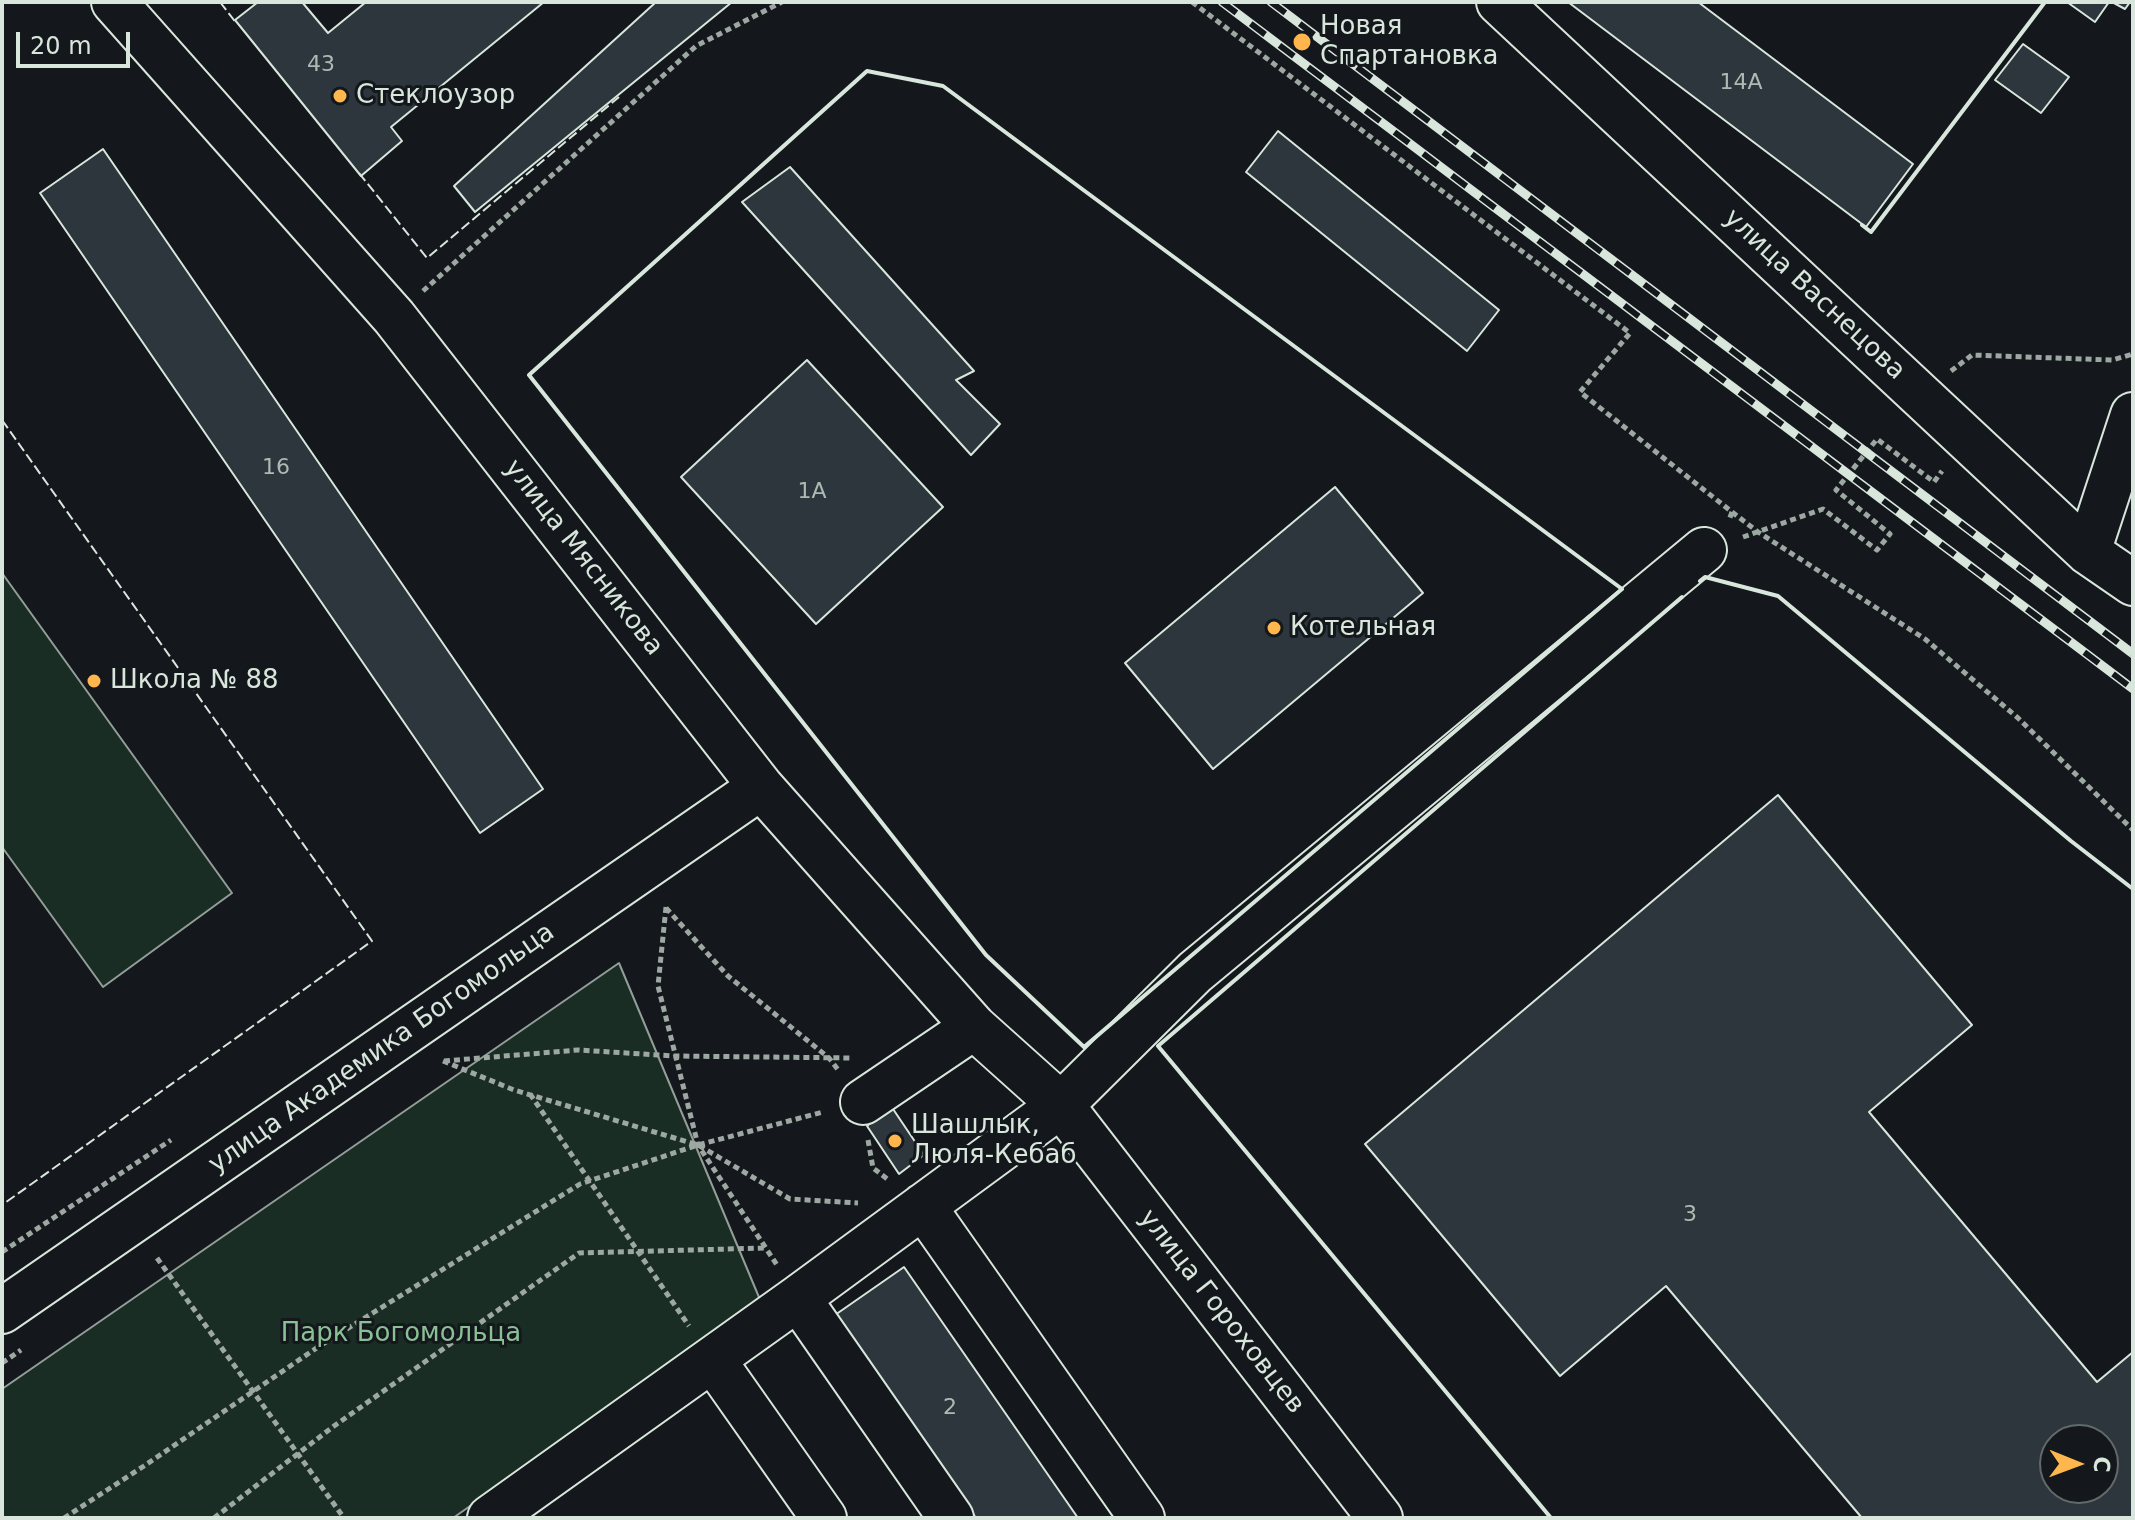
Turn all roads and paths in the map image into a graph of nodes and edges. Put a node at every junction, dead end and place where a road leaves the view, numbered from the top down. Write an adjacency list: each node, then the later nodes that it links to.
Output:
1 (114, 2): 5 (street, улица Мясникова)
2 (782, 2): 5 (path)
3 (1192, 2): 10 (path)
4 (1499, 2): 7 (street, улица Васнецова)
5 (394, 317): 15 (street, улица Мясникова)
6 (2133, 354): 7 (path)
7 (1920, 394): 13 (street, улица Васнецова)
8 (2133, 415): 13 (street)
9 (1946, 466): 11 (path)
10 (1732, 512): 11 (path); 12 (path)
11 (1758, 532): 12 (path); 16 (path)
12 (1722, 537): 23 (street)
13 (2088, 552): 14 (street, улица Васнецова)
14 (2133, 583)
15 (761, 787): 17 (street, улица Мясникова); 31 (street, улица Академика Богомольца)
16 (2133, 830)
17 (974, 1027): 22 (street); 23 (street, улица Мясникова)
18 (675, 1056): 19 (path); 19 (path); 21 (path); 24 (path)
19 (829, 1058): 20 (path); 22 (path)
20 (857, 1058)
21 (530, 1094): 24 (path); 25 (path)
22 (863, 1102): 24 (path); 26 (path)
23 (1061, 1105): 26 (street); 42 (street, улица Гороховцев)
24 (698, 1145): 25 (path); 26 (path); 27 (path)
25 (589, 1181): 28 (path); 33 (path)
26 (923, 1206): 30 (street); 41 (street)
27 (766, 1248): 28 (path); 30 (path)
28 (638, 1252): 32 (path); 34 (path)
29 (157, 1258): 33 (path)
30 (798, 1298): 32 (street); 40 (street)
31 (2, 1311)
32 (713, 1360): 38 (street); 39 (street)
33 (253, 1391): 34 (path); 35 (path)
34 (298, 1454): 36 (path); 37 (path)
35 (64, 1518)
36 (214, 1518)
37 (344, 1518)
38 (490, 1518)
39 (824, 1518)
40 (951, 1518)
41 (1142, 1518)
42 (1380, 1518)

